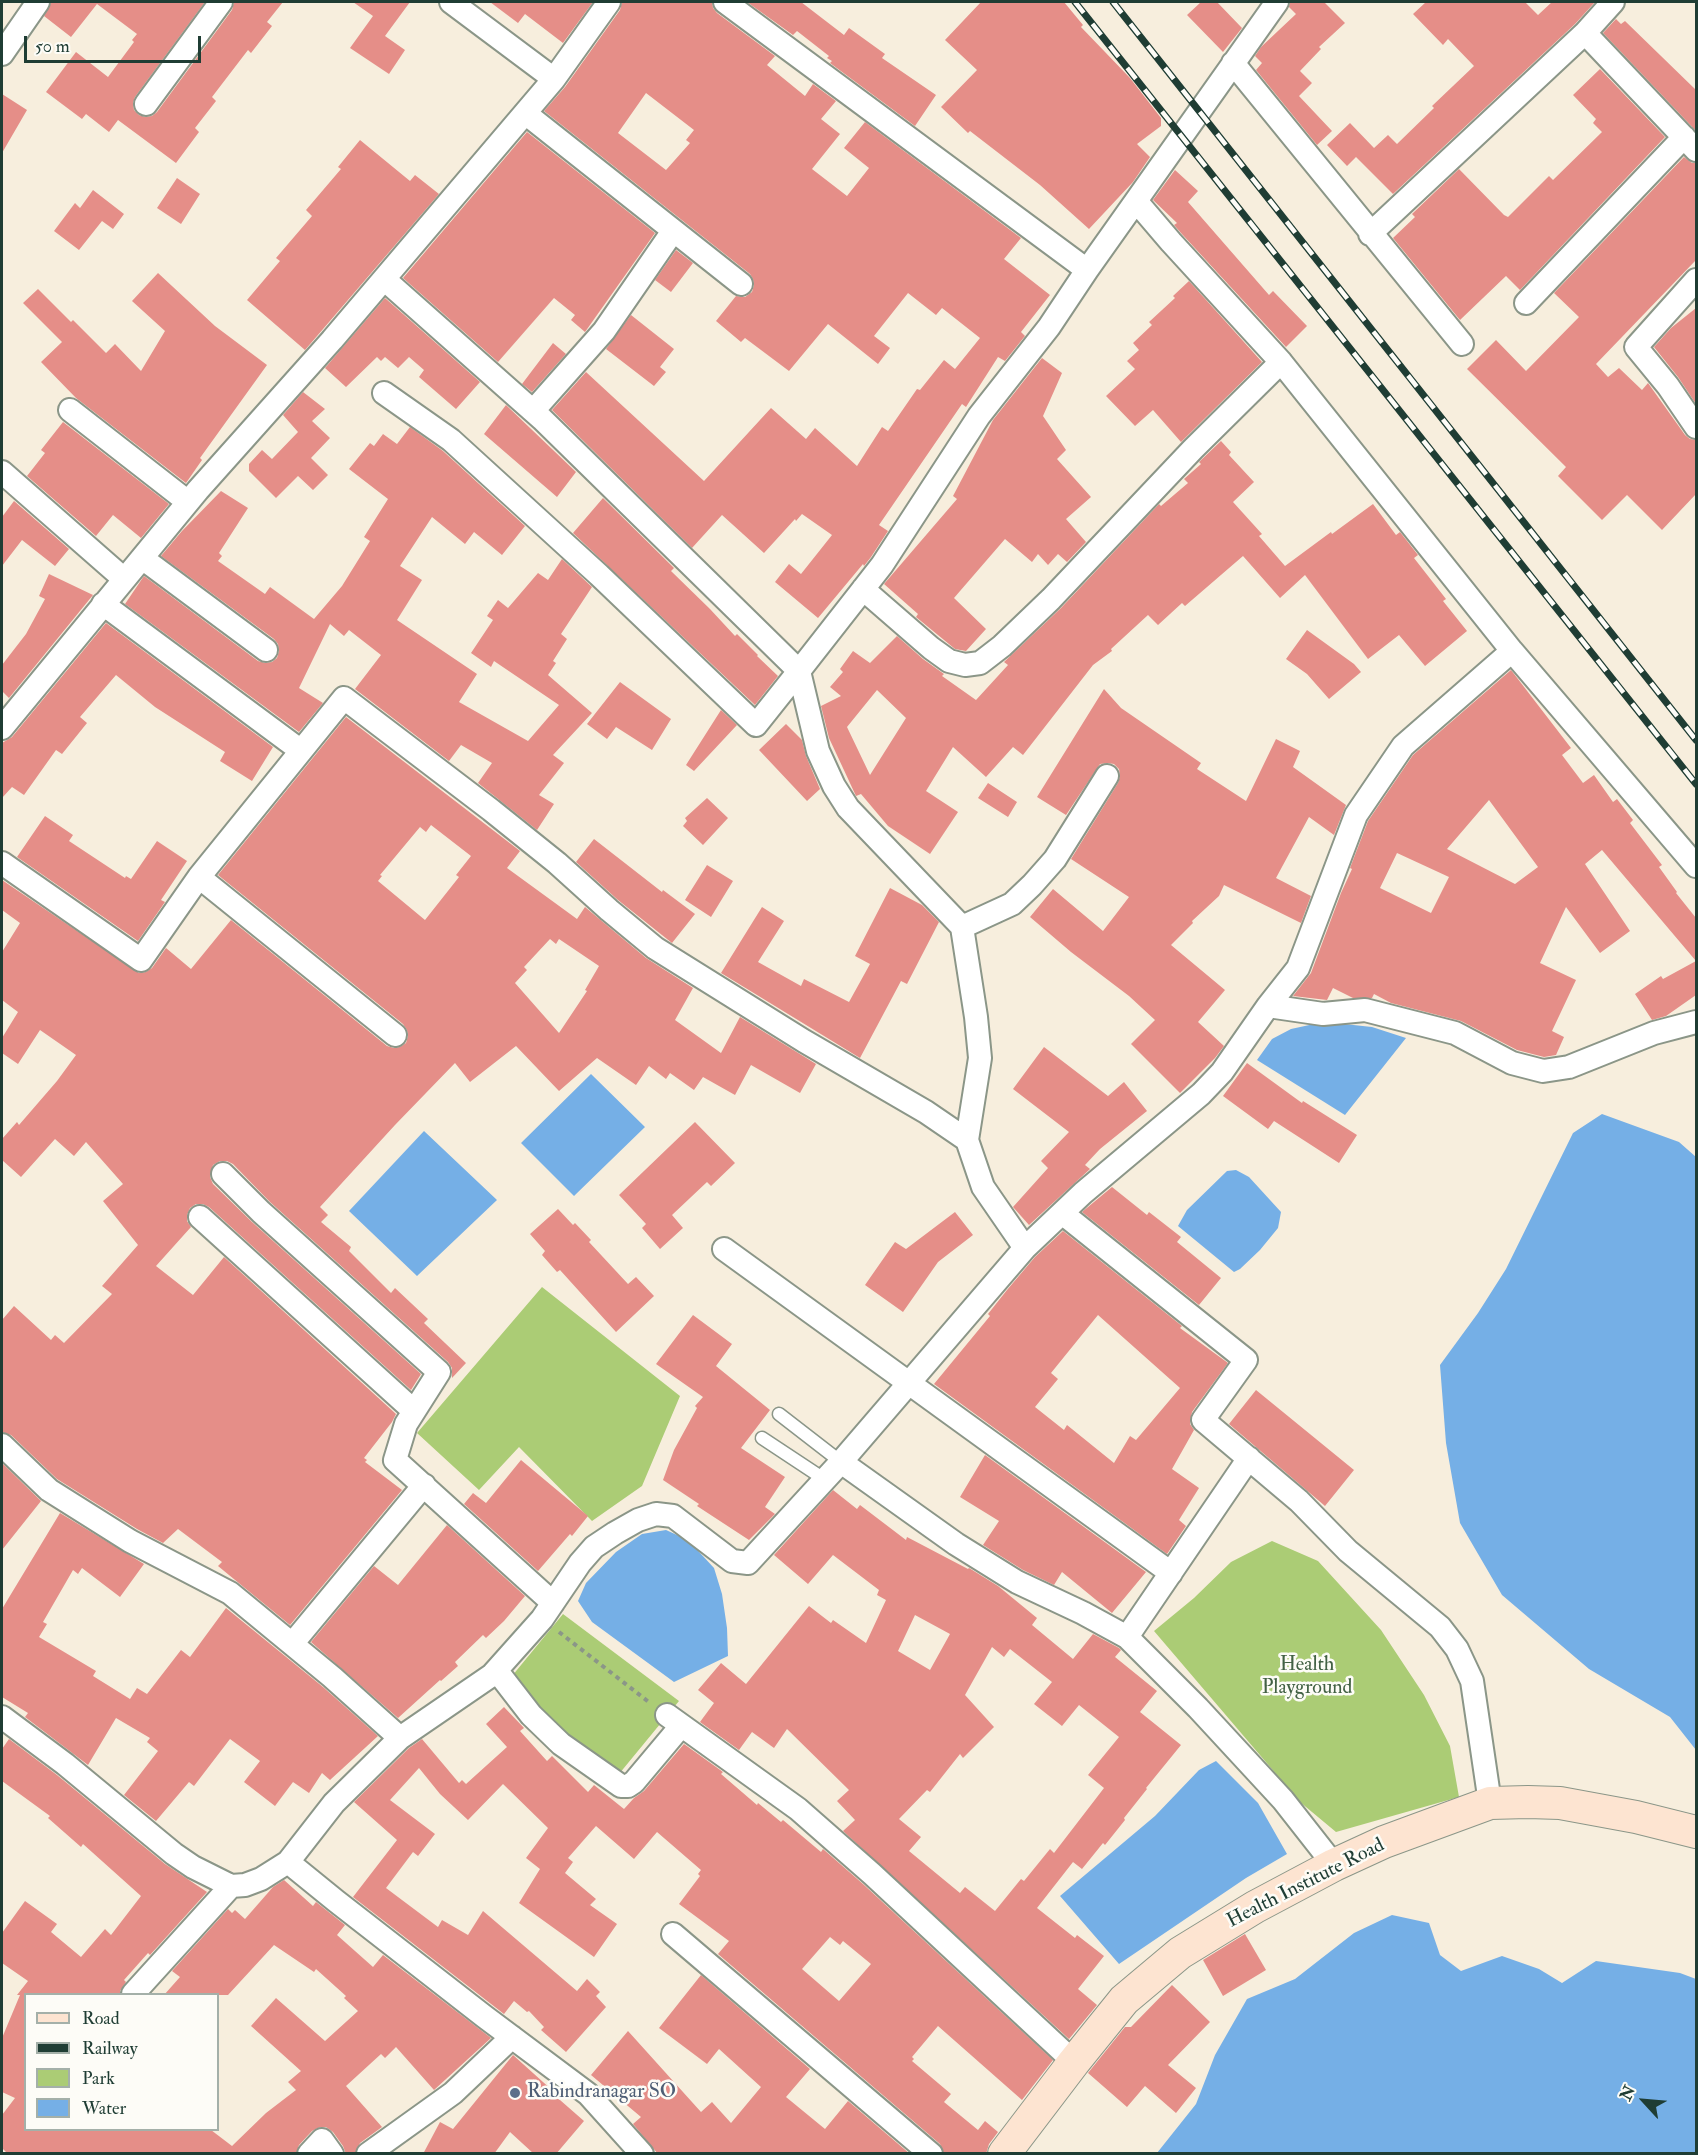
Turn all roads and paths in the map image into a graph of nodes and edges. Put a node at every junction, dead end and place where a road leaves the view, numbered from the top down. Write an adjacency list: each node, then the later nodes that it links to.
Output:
1 (38, 2): 9 (street)
2 (221, 2): 12 (street)
3 (451, 2): 11 (street)
4 (609, 2): 11 (street)
5 (725, 2): 18 (street)
6 (1274, 2): 10 (street)
7 (1613, 2): 8 (street)
8 (1585, 33): 14 (street); 17 (street)
9 (2, 54)
10 (1233, 63): 15 (street); 17 (street)
11 (554, 80): 13 (street)
12 (147, 104)
13 (525, 113): 16 (street); 19 (street)
14 (1690, 143): 22 (street)
15 (1136, 201): 18 (street); 24 (street)
16 (673, 231): 21 (street); 27 (street)
17 (1370, 234): 23 (street)
18 (1087, 270): 33 (street)
19 (384, 279): 27 (street); 30 (street)
20 (1696, 280): 28 (street)
21 (741, 284)
22 (1526, 303)
23 (1462, 344)
24 (1281, 362): 33 (street); 36 (street)
25 (384, 393): 37 (street)
26 (70, 410): 30 (street)
27 (533, 411): 37 (street)
28 (1696, 427)
29 (4, 479): 32 (street)
30 (188, 502): 31 (street)
31 (142, 558): 32 (street); 35 (street)
32 (124, 579): 34 (street)
33 (863, 589): 37 (street)
34 (103, 604): 38 (street); 39 (street)
35 (266, 650)
36 (1512, 651): 42 (street); 45 (street)
37 (799, 671): 44 (street)
38 (2, 728)
39 (300, 750): 43 (street); 48 (street)
40 (1107, 776): 44 (street)
41 (2, 862): 43 (street)
42 (1696, 866)
43 (199, 877): 47 (street)
44 (962, 927): 48 (street)
45 (1268, 1006): 46 (street); 50 (street)
46 (1696, 1022)
47 (395, 1035)
48 (967, 1140): 52 (street)
49 (223, 1174): 55 (street)
50 (1062, 1213): 52 (street); 59 (street)
51 (200, 1217): 55 (street)
52 (1025, 1248): 54 (street)
53 (724, 1249): 54 (street)
54 (908, 1384): 60 (street); 63 (street)
55 (414, 1411): 62 (street)
56 (779, 1414): 60 (lane)
57 (762, 1438): 61 (lane)
58 (2, 1445): 66 (street)
59 (1249, 1458): 63 (street); 71 (street)
60 (841, 1462): 61 (street); 65 (street)
61 (824, 1479): 64 (street)
62 (424, 1485): 64 (street); 66 (street)
63 (1171, 1572): 65 (street)
64 (548, 1611): 67 (street); 69 (path)
65 (1127, 1637): 74 (street)
66 (292, 1644): 70 (street)
67 (497, 1671): 69 (street); 70 (street)
68 (2, 1717): 75 (street)
69 (674, 1720): 79 (street)
70 (400, 1738): 73 (street)
71 (1490, 1803): 72 (street, Health Institute Road); 74 (street, Health Institute Road)
72 (1696, 1832)
73 (288, 1862): 75 (street); 78 (street)
74 (1334, 1865): 79 (street, Health Institute Road)
75 (231, 1886): 77 (street)
76 (673, 1934): 84 (street)
77 (135, 1993)
78 (512, 2037): 82 (street); 83 (street)
79 (1074, 2062): 85 (street, Health Institute Road)
80 (309, 2154): 81 (street)
81 (332, 2154)
82 (368, 2154)
83 (642, 2154)
84 (931, 2154)
85 (1004, 2154)

